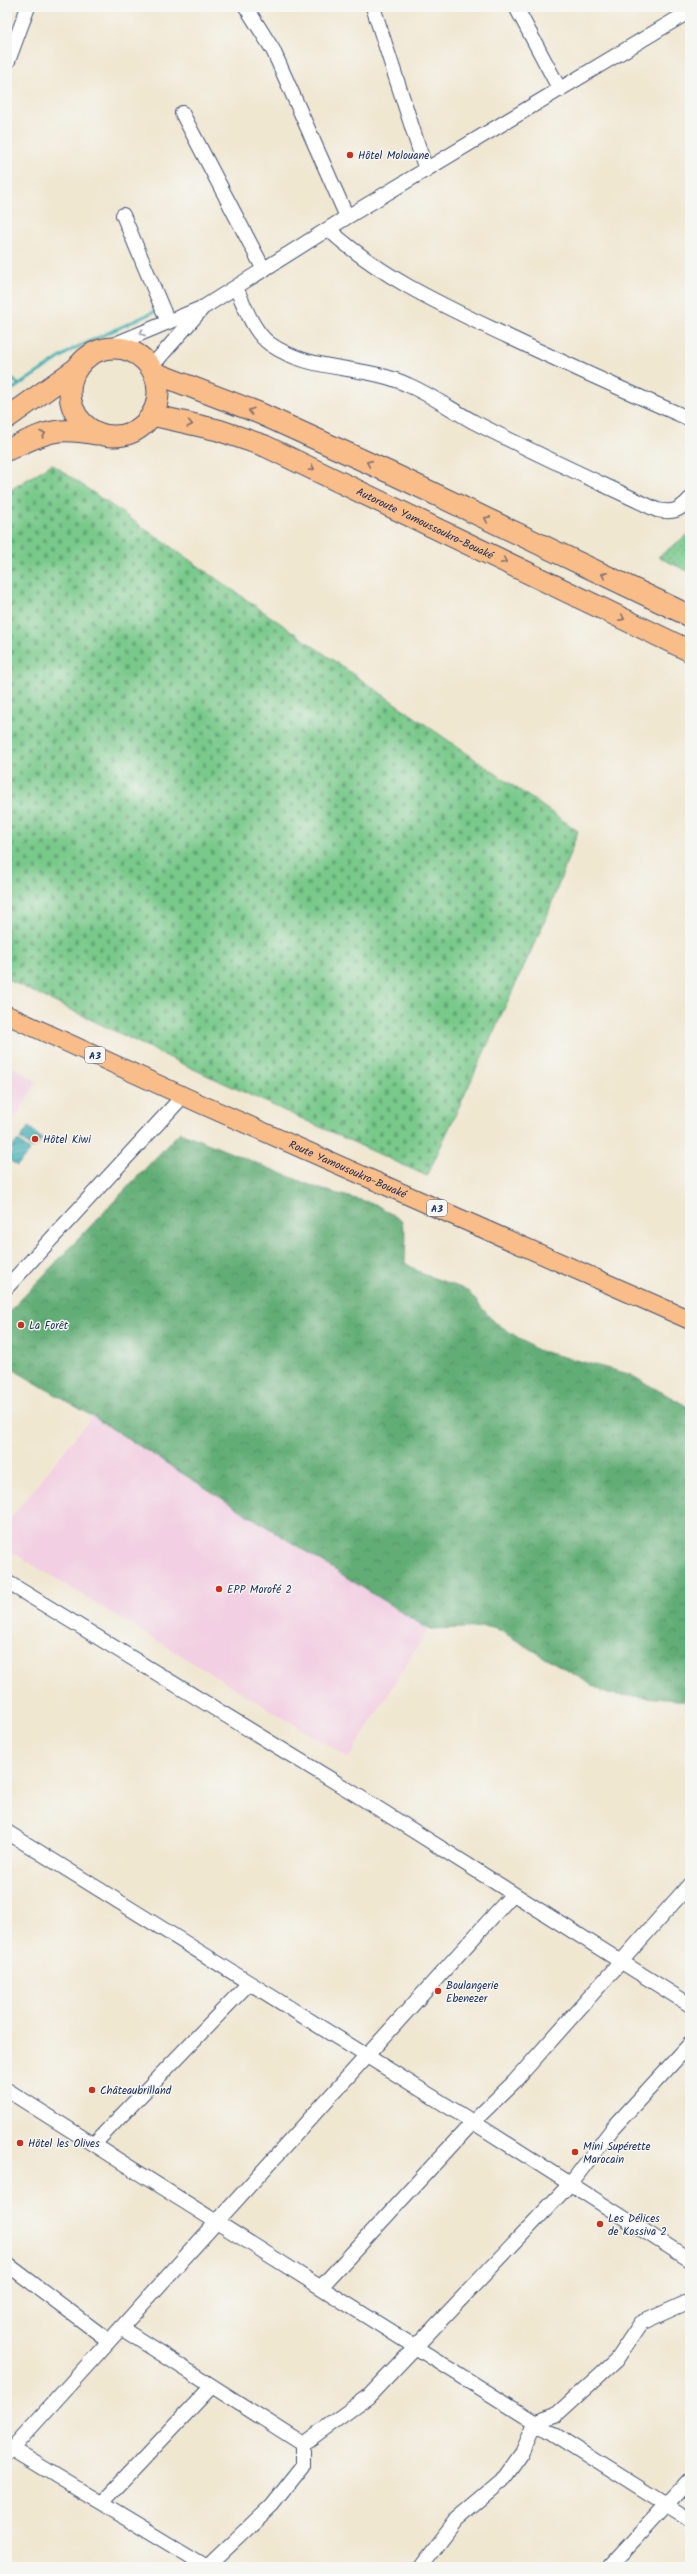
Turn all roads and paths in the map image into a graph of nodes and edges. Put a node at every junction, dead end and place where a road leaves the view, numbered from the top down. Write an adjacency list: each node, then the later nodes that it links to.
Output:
1 (28, 7): 6 (street)
2 (246, 7): 11 (street)
3 (373, 7): 9 (street)
4 (516, 7): 7 (street)
5 (690, 11): 7 (street)
6 (8, 61)
7 (560, 90): 9 (street)
8 (182, 114): 13 (street)
9 (426, 170): 11 (street)
10 (123, 215): 16 (street)
11 (347, 217): 12 (street)
12 (328, 229): 13 (street); 22 (street)
13 (264, 270): 14 (street)
14 (236, 288): 15 (street); 25 (street)
15 (204, 307): 16 (street); 19 (street)
16 (168, 322): 17 (street, one-way to 17)
17 (106, 348): 18 (highway); 19 (highway)
18 (77, 368): 21 (highway); 23 (highway)
19 (153, 370): 20 (highway); 26 (highway, one-way to 19)
20 (152, 415): 23 (highway); 27 (highway, Autoroute Yamoussoukro-Bouaké, one-way to 27)
21 (7, 418)
22 (690, 418)
23 (101, 435): 24 (highway, one-way to 23)
24 (7, 450)
25 (690, 499)
26 (690, 616)
27 (690, 651)
28 (7, 1015): 29 (main road, Route Yamousoukro-Bouaké / A3)
29 (184, 1095): 30 (street); 31 (main road, Route Yamousoukro-Bouaké / A3)
30 (7, 1287)
31 (690, 1320)
32 (7, 1582): 35 (street)
33 (7, 1832): 37 (street)
34 (690, 1884): 36 (street)
35 (513, 1894): 36 (street); 40 (street)
36 (619, 1961): 38 (street); 42 (street)
37 (249, 1983): 40 (street); 43 (street)
38 (690, 2005)
39 (690, 2044): 44 (street)
40 (366, 2055): 42 (street); 45 (street)
41 (7, 2090): 43 (street)
42 (473, 2122): 44 (street); 48 (street)
43 (94, 2144): 45 (street)
44 (571, 2183): 46 (street); 52 (street)
45 (216, 2221): 48 (street); 50 (street)
46 (690, 2260)
47 (7, 2264): 51 (street)
48 (321, 2286): 52 (street)
49 (690, 2301): 54 (street)
50 (121, 2328): 51 (street); 53 (street)
51 (109, 2341): 56 (street)
52 (415, 2345): 54 (street); 55 (street)
53 (211, 2387): 55 (street); 58 (street)
54 (536, 2422): 59 (street); 62 (street)
55 (303, 2444): 61 (street)
56 (10, 2452): 58 (street)
57 (690, 2479): 59 (street)
58 (102, 2503): 61 (street)
59 (665, 2504): 60 (street); 63 (street)
60 (690, 2520)
61 (207, 2567)
62 (420, 2567)
63 (609, 2567)

